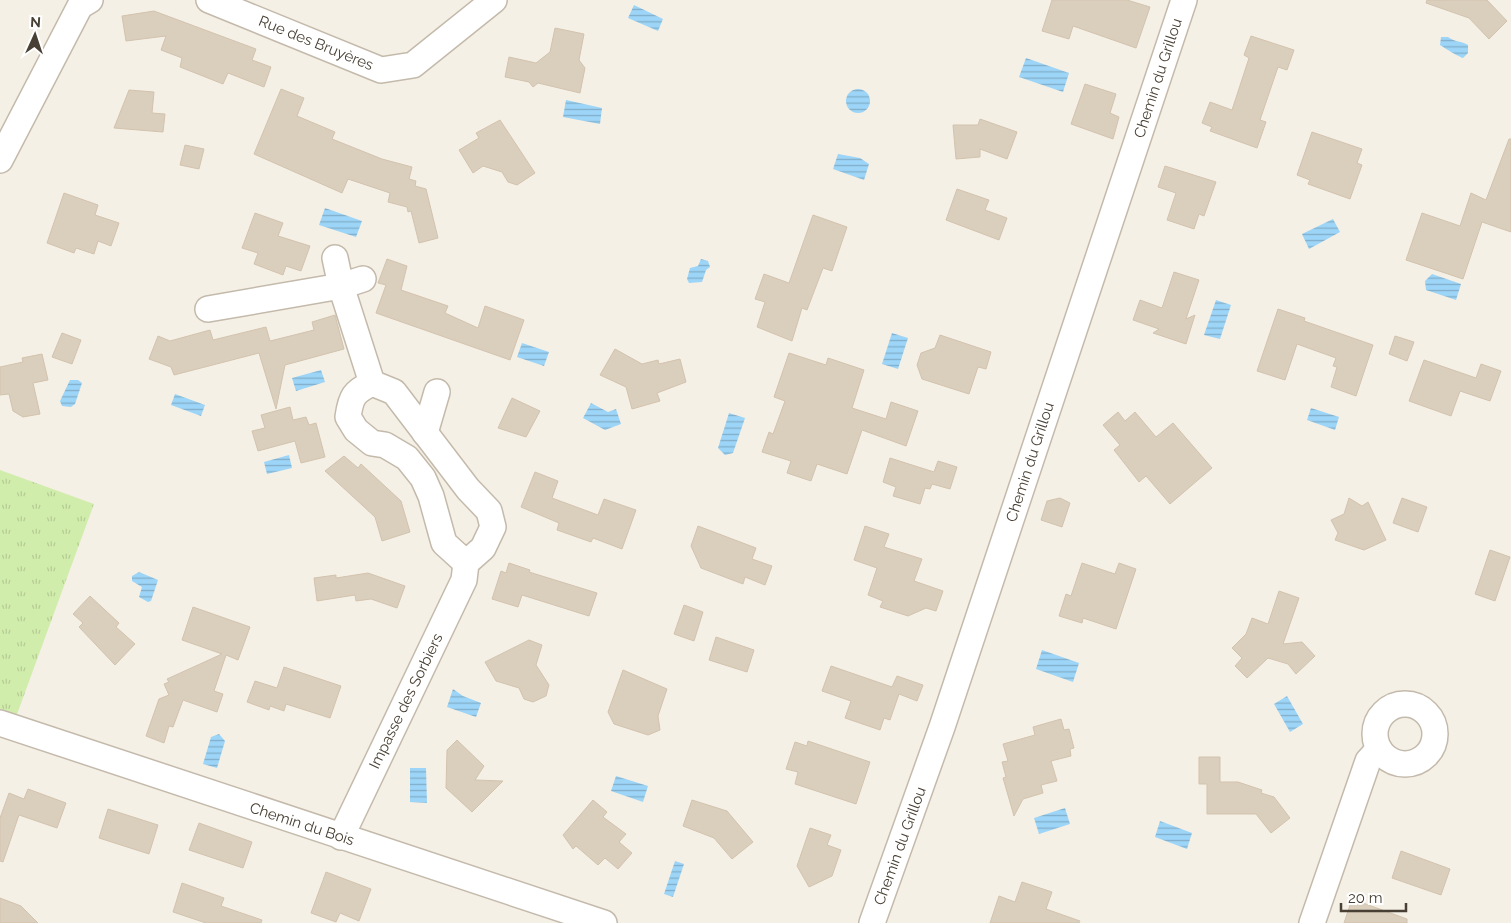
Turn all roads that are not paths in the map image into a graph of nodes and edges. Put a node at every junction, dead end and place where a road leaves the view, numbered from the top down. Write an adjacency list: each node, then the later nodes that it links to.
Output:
1 (90, 0): 5 (street)
2 (209, 0): 3 (street, Rue des Bruyères)
3 (494, 0)
4 (1184, 0): 17 (street, Chemin du Grillou)
5 (0, 160)
6 (335, 258): 7 (street)
7 (352, 282): 8 (street); 9 (street)
8 (208, 309)
9 (372, 382): 11 (street); 12 (street)
10 (436, 392): 11 (street)
11 (425, 433): 12 (street)
12 (466, 563): 15 (street, Impasse des Sorbiers)
13 (0, 722): 15 (street, Chemin du Bois)
14 (1379, 749): 18 (street)
15 (341, 838): 16 (street, Chemin du Bois)
16 (604, 923)
17 (872, 923)
18 (1312, 923)

